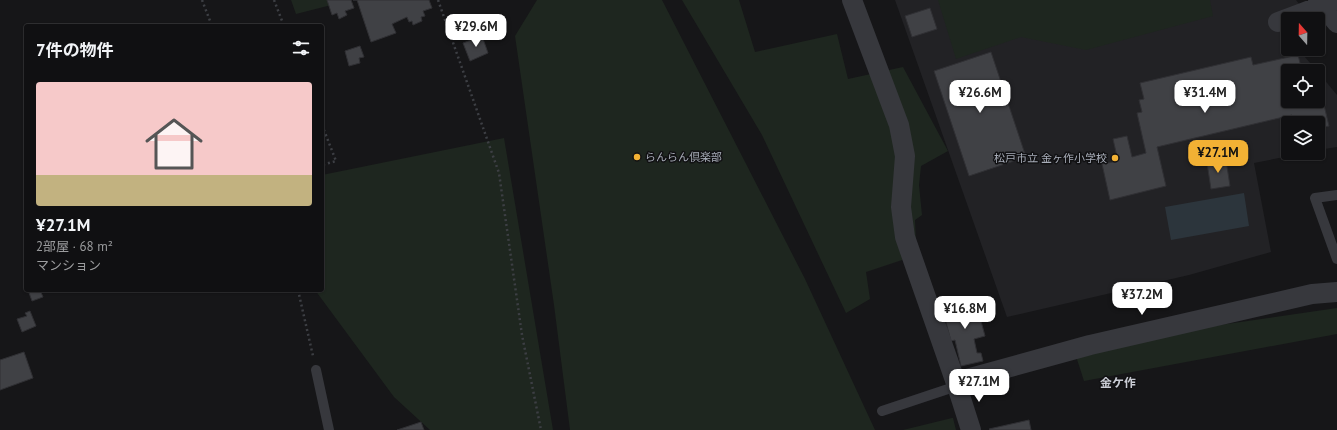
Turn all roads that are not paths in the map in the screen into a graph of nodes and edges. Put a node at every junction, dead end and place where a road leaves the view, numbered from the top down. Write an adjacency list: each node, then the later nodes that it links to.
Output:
1 (852, 0): 9 (street)
2 (1326, 2): 3 (street); 4 (street)
3 (1278, 22)
4 (1337, 23)
5 (1337, 195): 6 (lane)
6 (1337, 259)
7 (1337, 292): 9 (street)
8 (316, 370): 11 (lane)
9 (956, 384): 10 (lane); 12 (street)
10 (882, 412)
11 (329, 430)
12 (971, 430)

